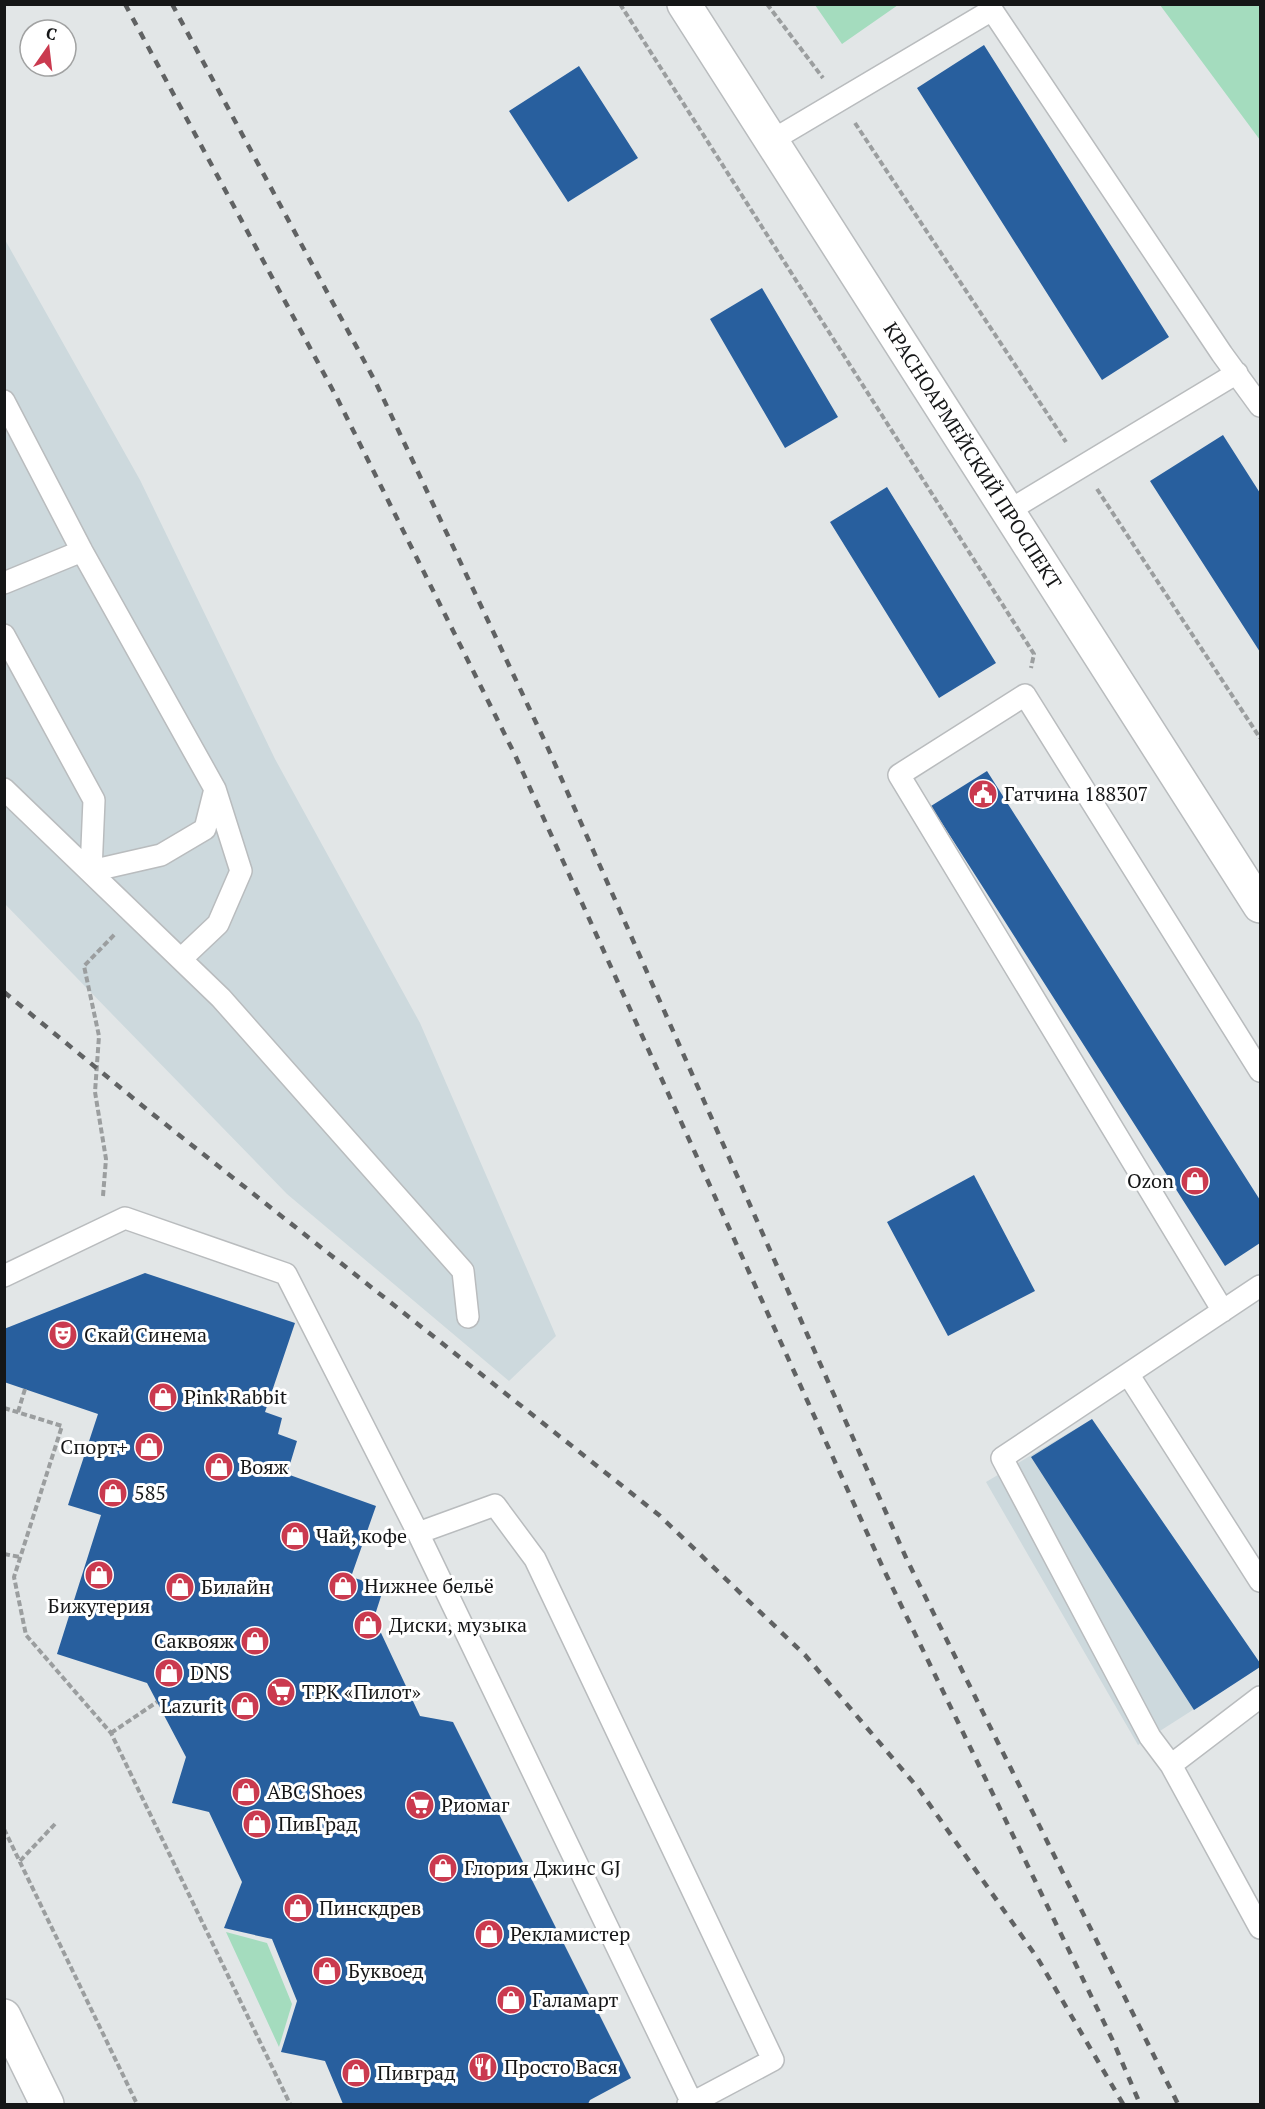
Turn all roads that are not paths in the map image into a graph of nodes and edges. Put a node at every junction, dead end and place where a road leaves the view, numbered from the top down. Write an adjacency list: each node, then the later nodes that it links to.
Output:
1 (684, 4): 2 (main road, КРАСНОАРМЕЙСКИЙ ПРОСПЕКТ)
2 (771, 141): 3 (lane); 6 (main road, КРАСНОАРМЕЙСКИЙ ПРОСПЕКТ)
3 (1237, 374): 5 (lane); 6 (lane)
4 (4, 401): 7 (lane)
5 (1260, 406)
6 (1008, 511): 13 (main road, КРАСНОАРМЕЙСКИЙ ПРОСПЕКТ)
7 (82, 551): 8 (lane); 11 (lane)
8 (4, 583)
9 (4, 635): 12 (lane)
10 (4, 789): 12 (lane)
11 (215, 789): 12 (lane); 14 (lane)
12 (91, 871): 14 (lane)
13 (1257, 893)
14 (181, 959): 19 (lane)
15 (1260, 1071): 18 (lane)
16 (4, 1276): 21 (lane)
17 (1260, 1286): 18 (lane)
18 (1223, 1311): 20 (lane)
19 (468, 1317)
20 (1128, 1374): 22 (lane); 24 (lane)
21 (418, 1533): 28 (lane); 28 (lane)
22 (1260, 1581)
23 (1260, 1697): 24 (lane)
24 (1171, 1765): 25 (lane)
25 (1260, 1928)
26 (4, 2016): 27 (main road)
27 (47, 2104)
28 (690, 2104)

